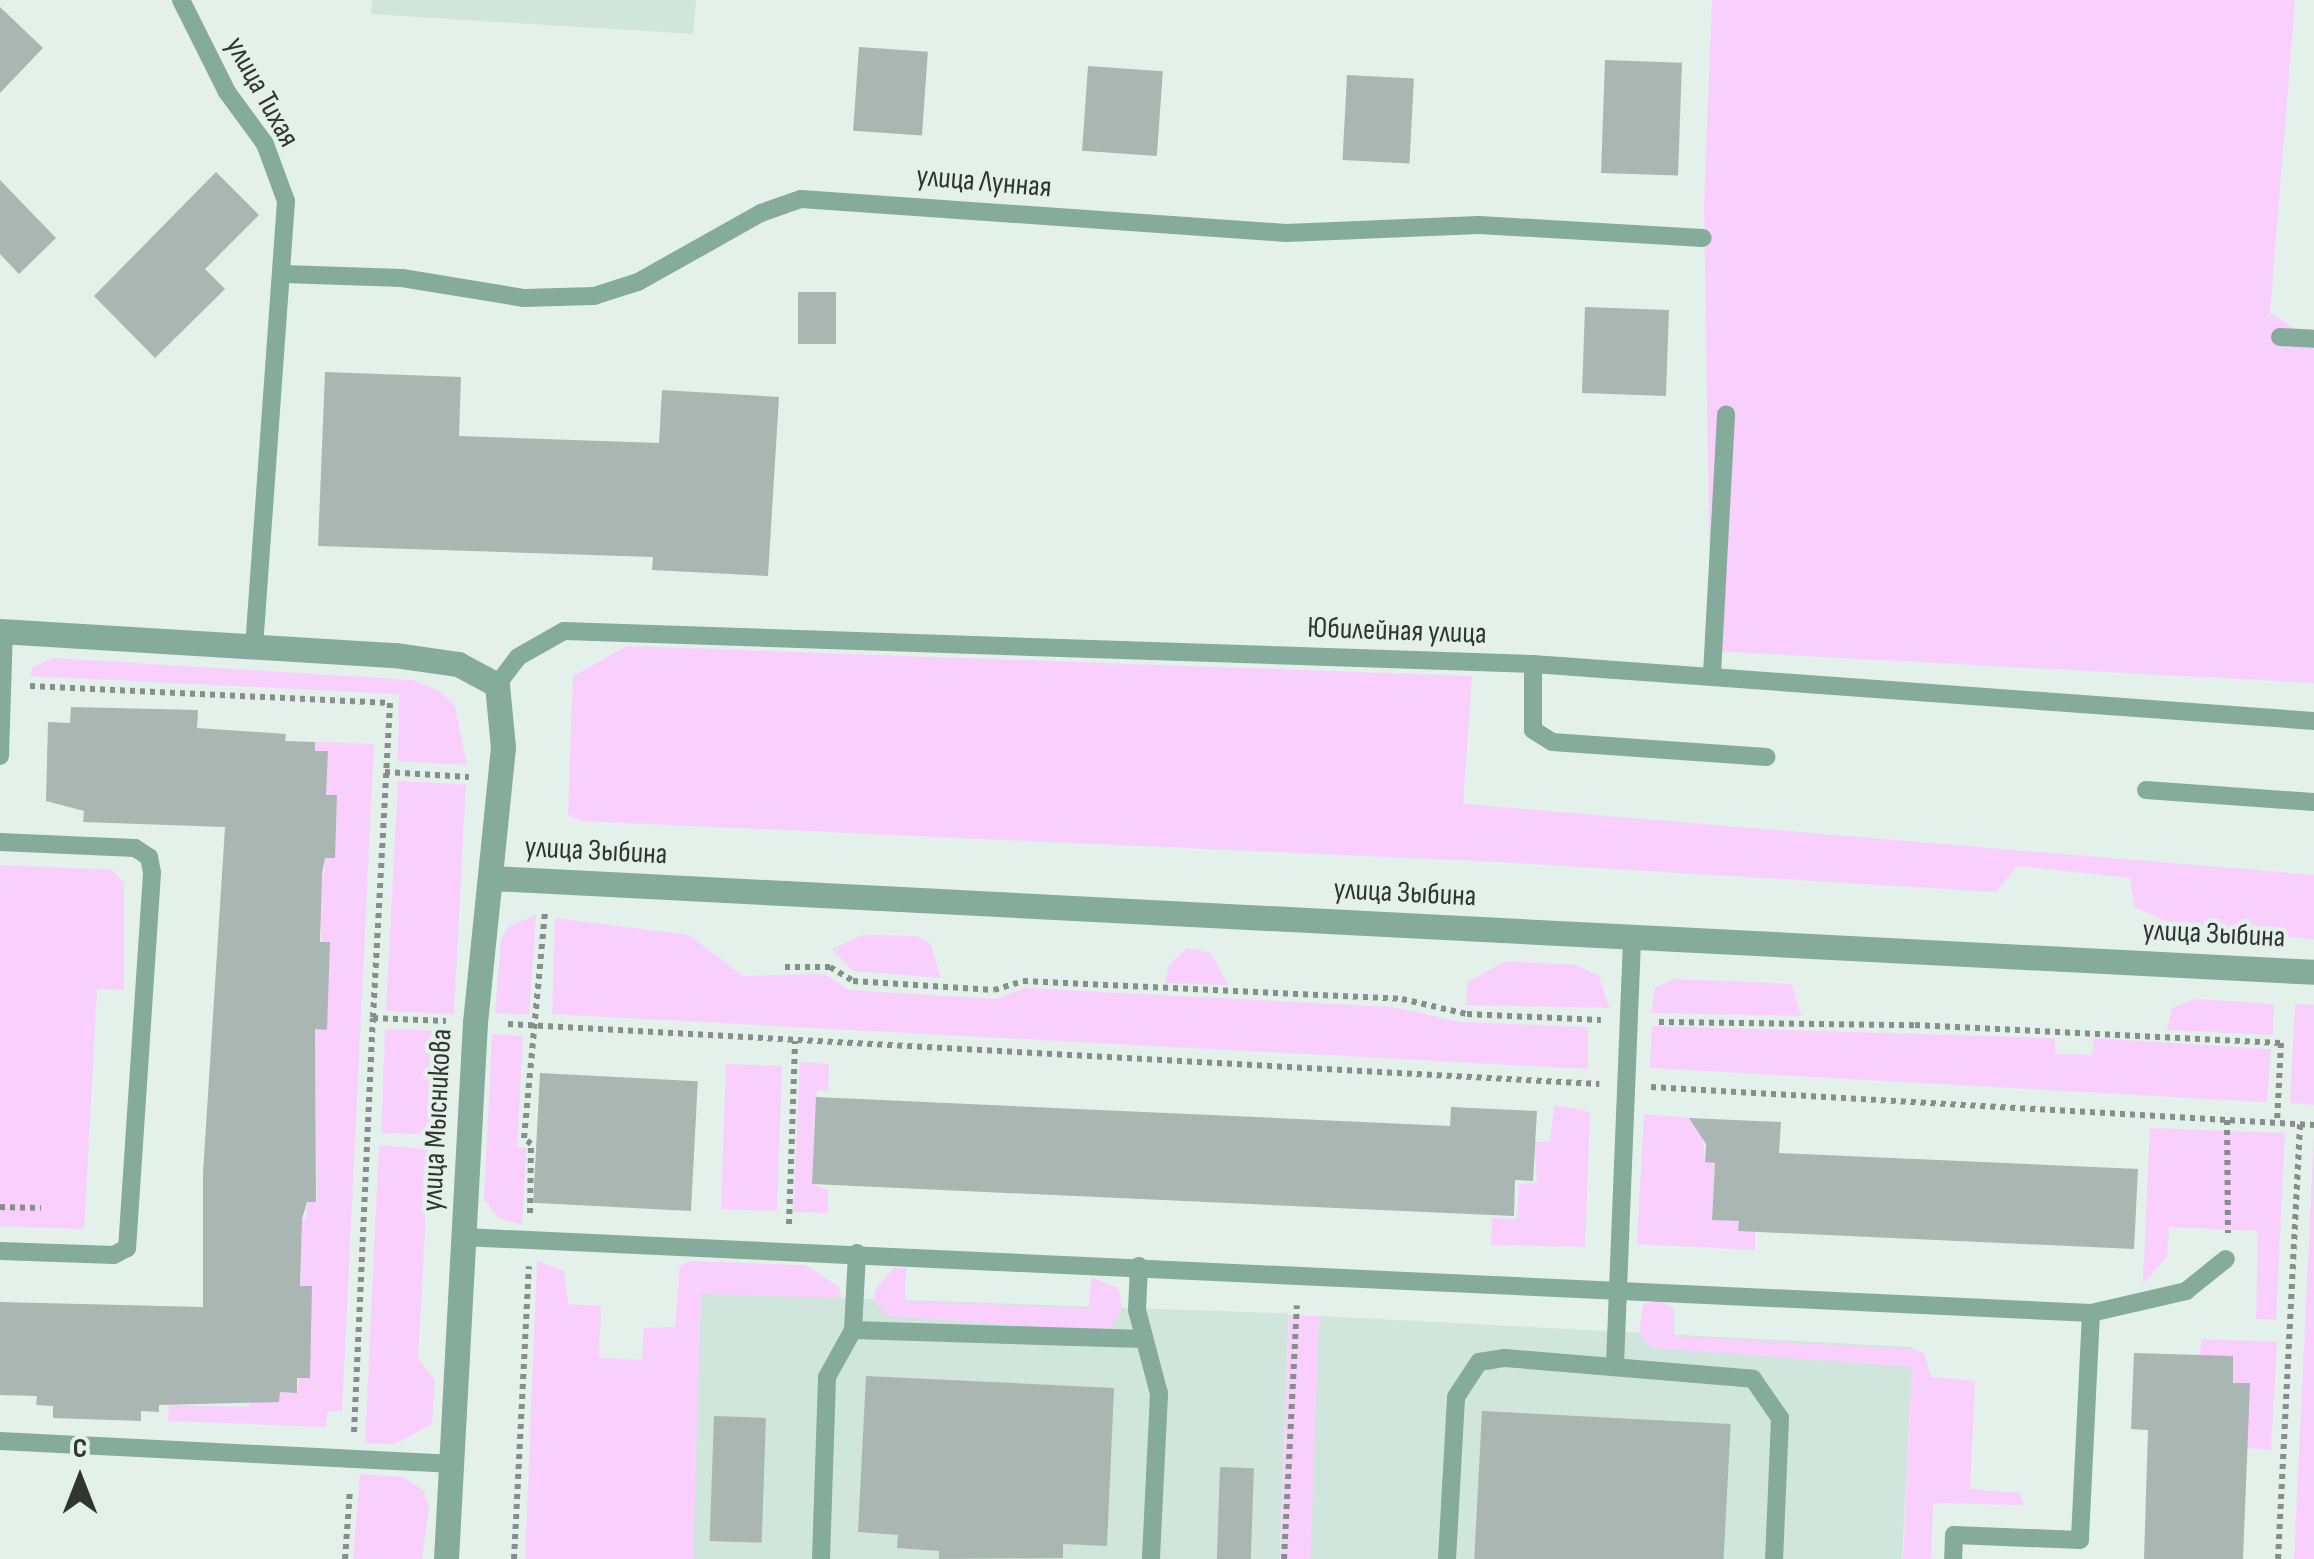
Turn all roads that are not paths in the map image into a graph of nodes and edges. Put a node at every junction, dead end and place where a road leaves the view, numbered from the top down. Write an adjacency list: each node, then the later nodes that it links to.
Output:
1 (181, 0): 3 (lane, улица Тихая)
2 (1703, 238): 3 (lane, улица Лунная)
3 (284, 274): 8 (lane, улица Тихая)
4 (2280, 337): 5 (lane)
5 (2314, 339)
6 (1726, 414): 10 (lane)
7 (2, 631): 8 (street); 11 (lane)
8 (254, 648): 12 (street)
9 (1533, 664): 10 (lane, Юбилейная улица); 12 (lane, Юбилейная улица); 15 (lane)
10 (1712, 674): 13 (lane, Юбилейная улица)
11 (2, 684): 14 (lane)
12 (496, 685): 19 (street, улица Мысникова)
13 (2314, 721)
14 (0, 756)
15 (1766, 757)
16 (2146, 790): 17 (lane)
17 (2314, 802)
18 (0, 842): 23 (lane)
19 (492, 878): 20 (street, улица Зыбина); 22 (street, улица Мысникова)
20 (1632, 937): 21 (street, улица Зыбина); 27 (lane)
21 (2314, 972)
22 (463, 1237): 24 (lane); 33 (street, улица Мысникова)
23 (0, 1251)
24 (858, 1253): 26 (lane); 29 (lane)
25 (2226, 1259): 28 (lane)
26 (1140, 1266): 27 (lane); 30 (lane)
27 (1619, 1286): 28 (lane); 31 (lane)
28 (2091, 1313): 39 (lane)
29 (853, 1330): 30 (lane); 35 (lane)
30 (1143, 1339): 36 (lane)
31 (1615, 1364): 37 (lane); 38 (lane)
32 (0, 1441): 33 (lane)
33 (449, 1464): 34 (street, улица Мысникова)
34 (446, 1559)
35 (821, 1559)
36 (1150, 1559)
37 (1447, 1559)
38 (1774, 1559)
39 (1953, 1559)

